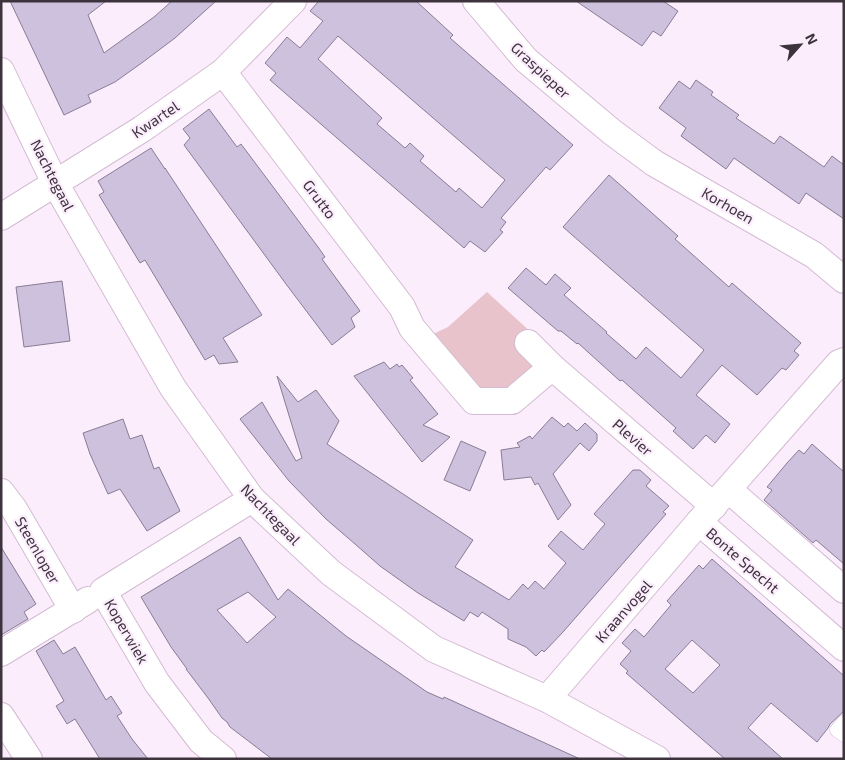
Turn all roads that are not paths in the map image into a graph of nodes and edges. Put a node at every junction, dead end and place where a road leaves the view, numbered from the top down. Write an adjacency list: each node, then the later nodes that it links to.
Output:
1 (293, 1): 4 (street, Kwartel)
2 (476, 1): 5 (street, Graspieper)
3 (1, 71): 6 (street, Nachtegaal)
4 (224, 72): 6 (street, Kwartel); 11 (street, Grutto)
5 (612, 132): 8 (street, Korhoen)
6 (56, 183): 7 (street, Kwartel); 13 (street, Nachtegaal)
7 (1, 217)
8 (844, 280)
9 (528, 344): 11 (street, Plevier)
10 (844, 361): 14 (street, Kraanvogel)
11 (552, 367): 14 (street, Plevier)
12 (1, 492): 17 (street, Steenloper)
13 (252, 499): 15 (street, Koperwiek); 20 (street, Nachtegaal)
14 (714, 506): 16 (street); 18 (street, Bonte Specht); 20 (street, Kraanvogel)
15 (103, 590): 17 (street); 25 (street, Koperwiek)
16 (844, 590)
17 (73, 610): 19 (street)
18 (844, 648)
19 (1, 653)
20 (547, 699): 26 (street, Nachtegaal)
21 (1, 716): 24 (street)
22 (844, 722): 23 (lane)
23 (844, 736)
24 (29, 759)
25 (224, 759)
26 (657, 759)

